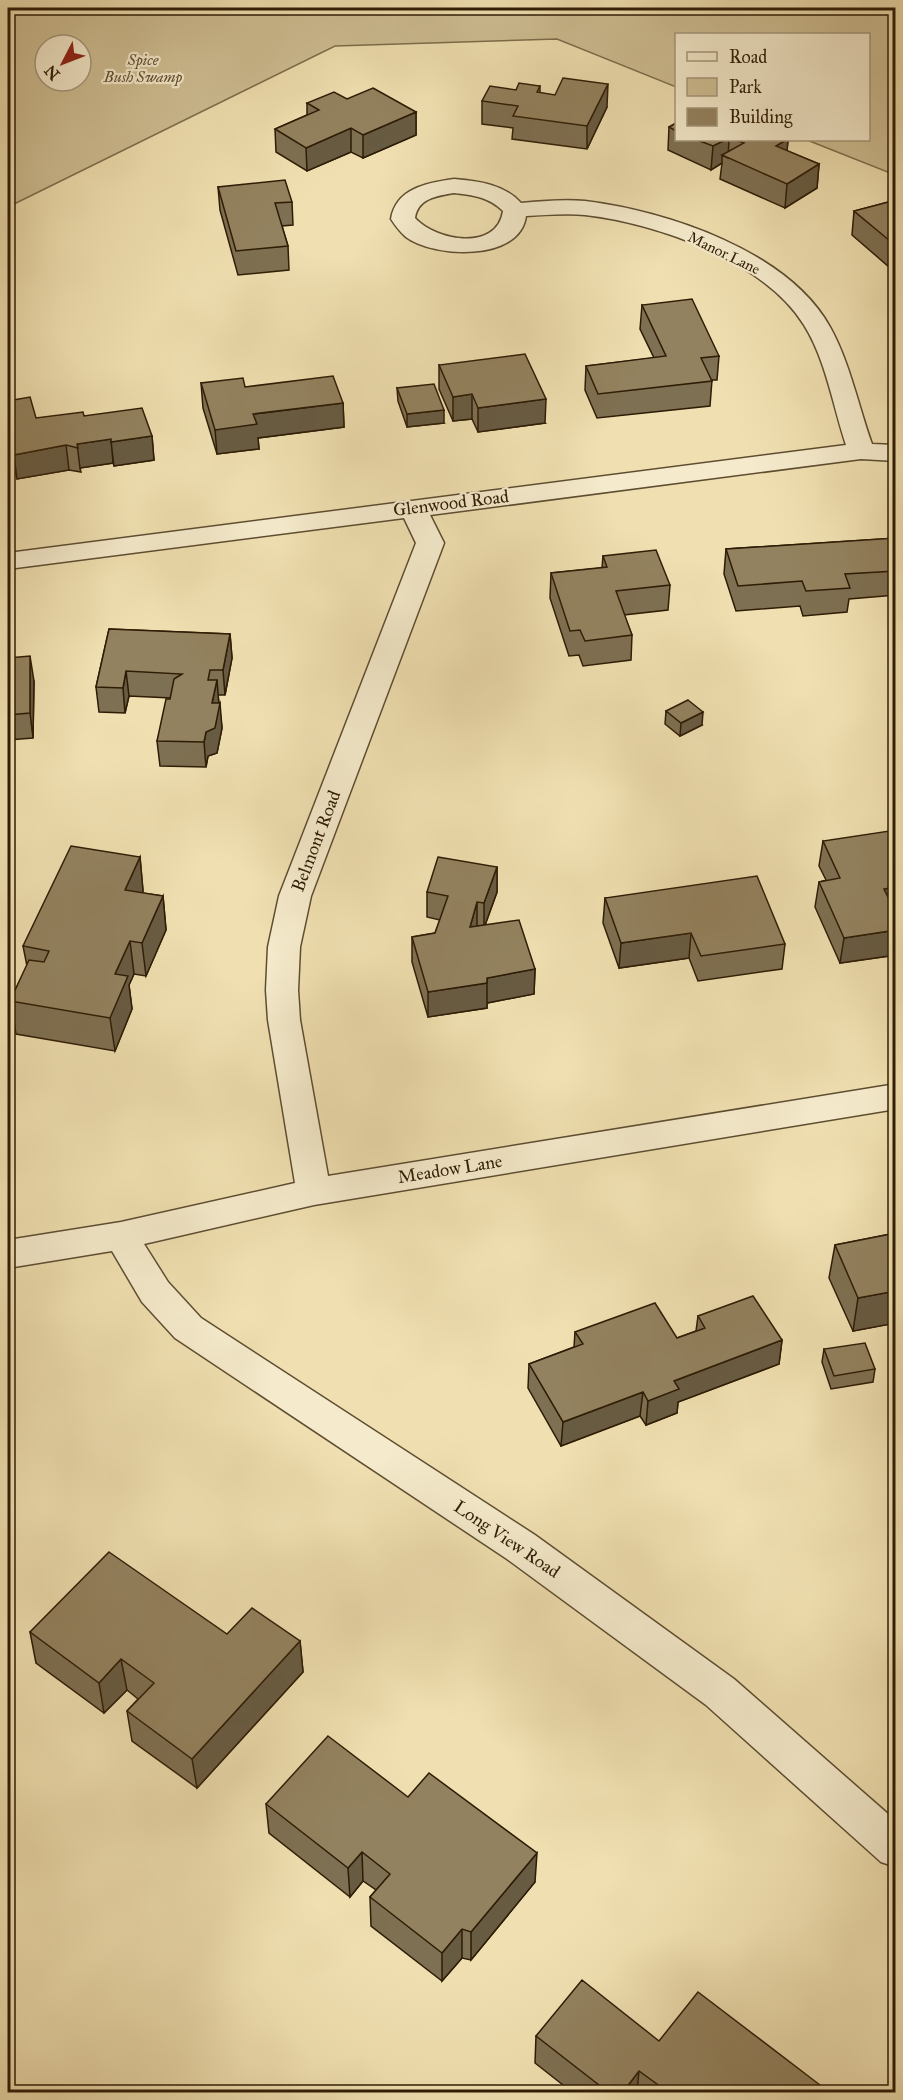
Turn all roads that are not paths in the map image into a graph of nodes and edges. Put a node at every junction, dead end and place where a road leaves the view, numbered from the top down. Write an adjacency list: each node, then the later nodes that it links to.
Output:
1 (515, 210): 2 (street, Manor Lane)
2 (861, 450): 3 (street, Glenwood Road); 4 (street, Glenwood Road)
3 (896, 453)
4 (413, 508): 5 (street, Glenwood Road); 7 (street, Belmont Road)
5 (8, 561)
6 (896, 1096): 7 (street, Meadow Lane)
7 (314, 1192): 8 (street, Meadow Lane)
8 (121, 1236): 9 (street, Meadow Lane); 10 (street, Long View Road)
9 (8, 1254)
10 (896, 1848)

